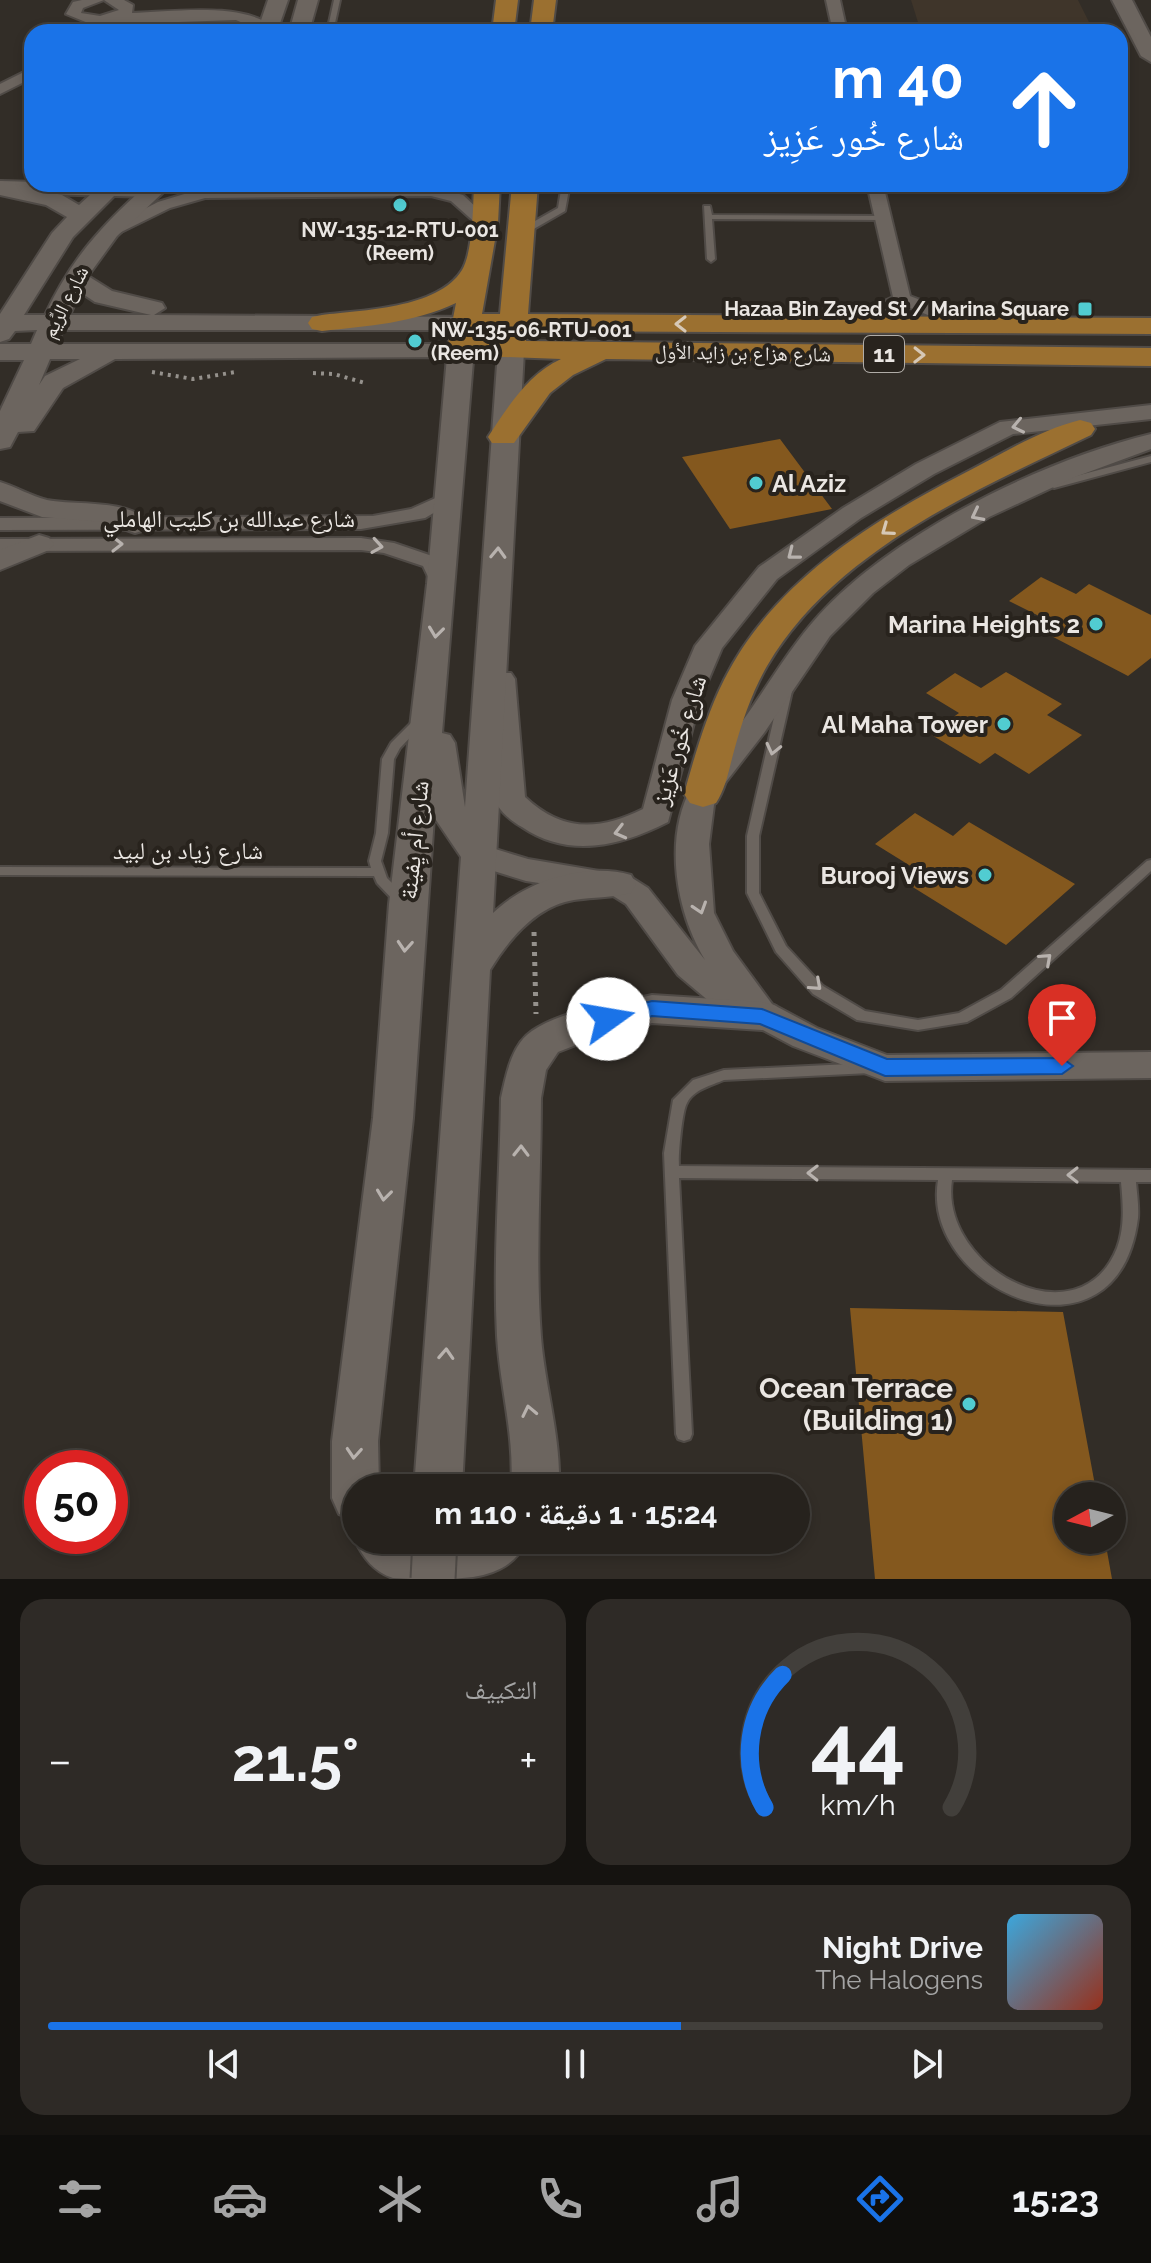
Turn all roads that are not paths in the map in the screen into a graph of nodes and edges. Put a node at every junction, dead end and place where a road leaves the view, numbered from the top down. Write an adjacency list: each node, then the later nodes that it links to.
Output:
1 (98, 0): 11 (street)
2 (278, 0): 10 (street); 14 (main road)
3 (308, 0): 15 (main road)
4 (337, 0): 16 (lane)
5 (507, 0): 17 (main road)
6 (545, 0): 18 (main road)
7 (833, 0): 19 (street)
8 (1122, 0): 20 (main road)
9 (117, 8): 10 (street); 12 (street)
10 (183, 14): 13 (street)
11 (80, 24)
12 (90, 24)
13 (254, 24)
14 (269, 24)
15 (301, 24)
16 (332, 24)
17 (504, 24)
18 (542, 24)
19 (838, 24)
20 (1151, 56)
21 (24, 76): 22 (street)
22 (0, 90)
23 (0, 173): 24 (street)
24 (24, 173)
25 (0, 187): 26 (street); 35 (main road)
26 (24, 187)
27 (106, 192): 35 (main road, شارع الرِّيم)
28 (152, 192): 38 (main road, شارع الرِّيم)
29 (210, 192): 38 (street)
30 (409, 192): 37 (street)
31 (487, 192): 37 (main road, شارع أم يِفينة)
32 (524, 192): 39 (main road)
33 (565, 192): 39 (lane)
34 (877, 192): 36 (street)
35 (79, 215): 40 (main road, شارع الرِّيم)
36 (883, 218): 41 (lane); 46 (street)
37 (485, 223): 42 (main road, شارع أم يِفينة)
38 (109, 231): 44 (main road, شارع الرِّيم)
39 (522, 232): 43 (main road)
40 (59, 241): 45 (main road); 54 (main road, شارع الرِّيم)
41 (711, 259)
42 (477, 270): 49 (main road); 55 (main road, شارع أم يِفينة)
43 (518, 277): 50 (main road); 56 (main road)
44 (74, 278): 47 (main road, شارع الرِّيم); 48 (main road)
45 (0, 286)
46 (902, 299): 51 (street); 52 (street)
47 (53, 322): 48 (main road, شارع هزاع بن زايد الأول / 11); 54 (main road, شارع هزاع بن زايد الأول / 11); 58 (main road, شارع الرِّيم)
48 (194, 323): 49 (main road, شارع هزاع بن زايد الأول / 11)
49 (322, 323): 55 (main road, شارع هزاع بن زايد الأول / 11)
50 (631, 323): 51 (main road, شارع هزاع بن زايد الأول / 11, one-way to 50); 56 (main road, شارع هزاع بن زايد الأول / 11)
51 (849, 325): 52 (main road, شارع هزاع بن زايد الأول / 11)
52 (969, 325): 53 (main road, شارع هزاع بن زايد الأول / 11)
53 (1151, 326)
54 (2, 327)
55 (464, 336): 56 (main road, شارع هزاع بن زايد الأول / 11); 59 (main road, شارع هزاع بن زايد الأول / 11); 64 (main road, شارع أم يِفينة)
56 (514, 337): 60 (main road, شارع هزاع بن زايد الأول / 11); 66 (main road)
57 (0, 352): 58 (main road, شارع هزاع بن زايد الأول / 11)
58 (39, 352): 62 (main road, شارع هزاع بن زايد الأول / 11); 67 (main road, شارع الرِّيم)
59 (356, 352): 62 (main road, شارع هزاع بن زايد الأول / 11); 64 (main road)
60 (617, 352): 61 (main road, شارع هزاع بن زايد الأول / 11, one-way to 61); 66 (main road)
61 (1151, 357)
62 (139, 361): 67 (main road)
63 (1151, 412): 81 (street, شارع خُور عَزِيز, one-way to 81)
64 (457, 415): 72 (main road, شارع أم يِفينة)
65 (1080, 429): 84 (main road, one-way to 84)
66 (503, 437): 81 (main road, one-way to 66)
67 (1, 440)
68 (1151, 441): 71 (street)
69 (1151, 459): 71 (lane)
70 (0, 491): 75 (main road)
71 (1015, 495): 82 (street, one-way to 82)
72 (449, 498): 73 (street, شارع عبدالله بن كليب الهاملي); 80 (main road, شارع أم يِفينة)
73 (345, 523): 75 (street, شارع عبدالله بن كليب الهاملي); 77 (street)
74 (0, 524): 75 (street, شارع عبدالله بن كليب الهاملي)
75 (135, 524)
76 (39, 544): 77 (street, شارع عبدالله بن كليب الهاملي, one-way to 77); 78 (street, شارع عبدالله بن كليب الهاملي); 79 (main road)
77 (336, 544): 80 (street, شارع عبدالله بن كليب الهاملي, one-way to 80)
78 (0, 545)
79 (0, 561)
80 (442, 584): 83 (main road, شارع أم يِفينة, one-way to 83)
81 (496, 617): 85 (main road)
82 (790, 673): 84 (street); 86 (lane, one-way to 86)
83 (426, 717): 85 (main road); 88 (lane); 90 (main road, شارع أم يِفينة)
84 (703, 794): 92 (street, one-way to 92)
85 (479, 855): 89 (street); 91 (main road)
86 (1151, 864)
87 (0, 871): 88 (lane, شارع زياد بن لبيد)
88 (376, 872): 90 (lane)
89 (618, 884): 91 (main road); 92 (street)
90 (407, 904): 102 (main road, شارع أم يِفينة, one-way to 102)
91 (471, 971): 103 (main road, one-way to 91)
92 (762, 1016): 94 (street); 104 (main road, one-way to 92)
93 (1151, 1065): 94 (street)
94 (885, 1068): 95 (lane)
95 (672, 1172): 96 (lane, one-way to 95); 101 (lane)
96 (946, 1175): 97 (lane, one-way to 96); 100 (lane)
97 (1128, 1175): 98 (lane); 99 (lane)
98 (1151, 1176)
99 (1148, 1218)
100 (1123, 1285)
101 (684, 1434)
102 (354, 1474)
103 (439, 1474)
104 (535, 1474)
105 (392, 1554): 107 (main road)
106 (434, 1554): 108 (main road, bridge)
107 (485, 1554)
108 (433, 1579)

